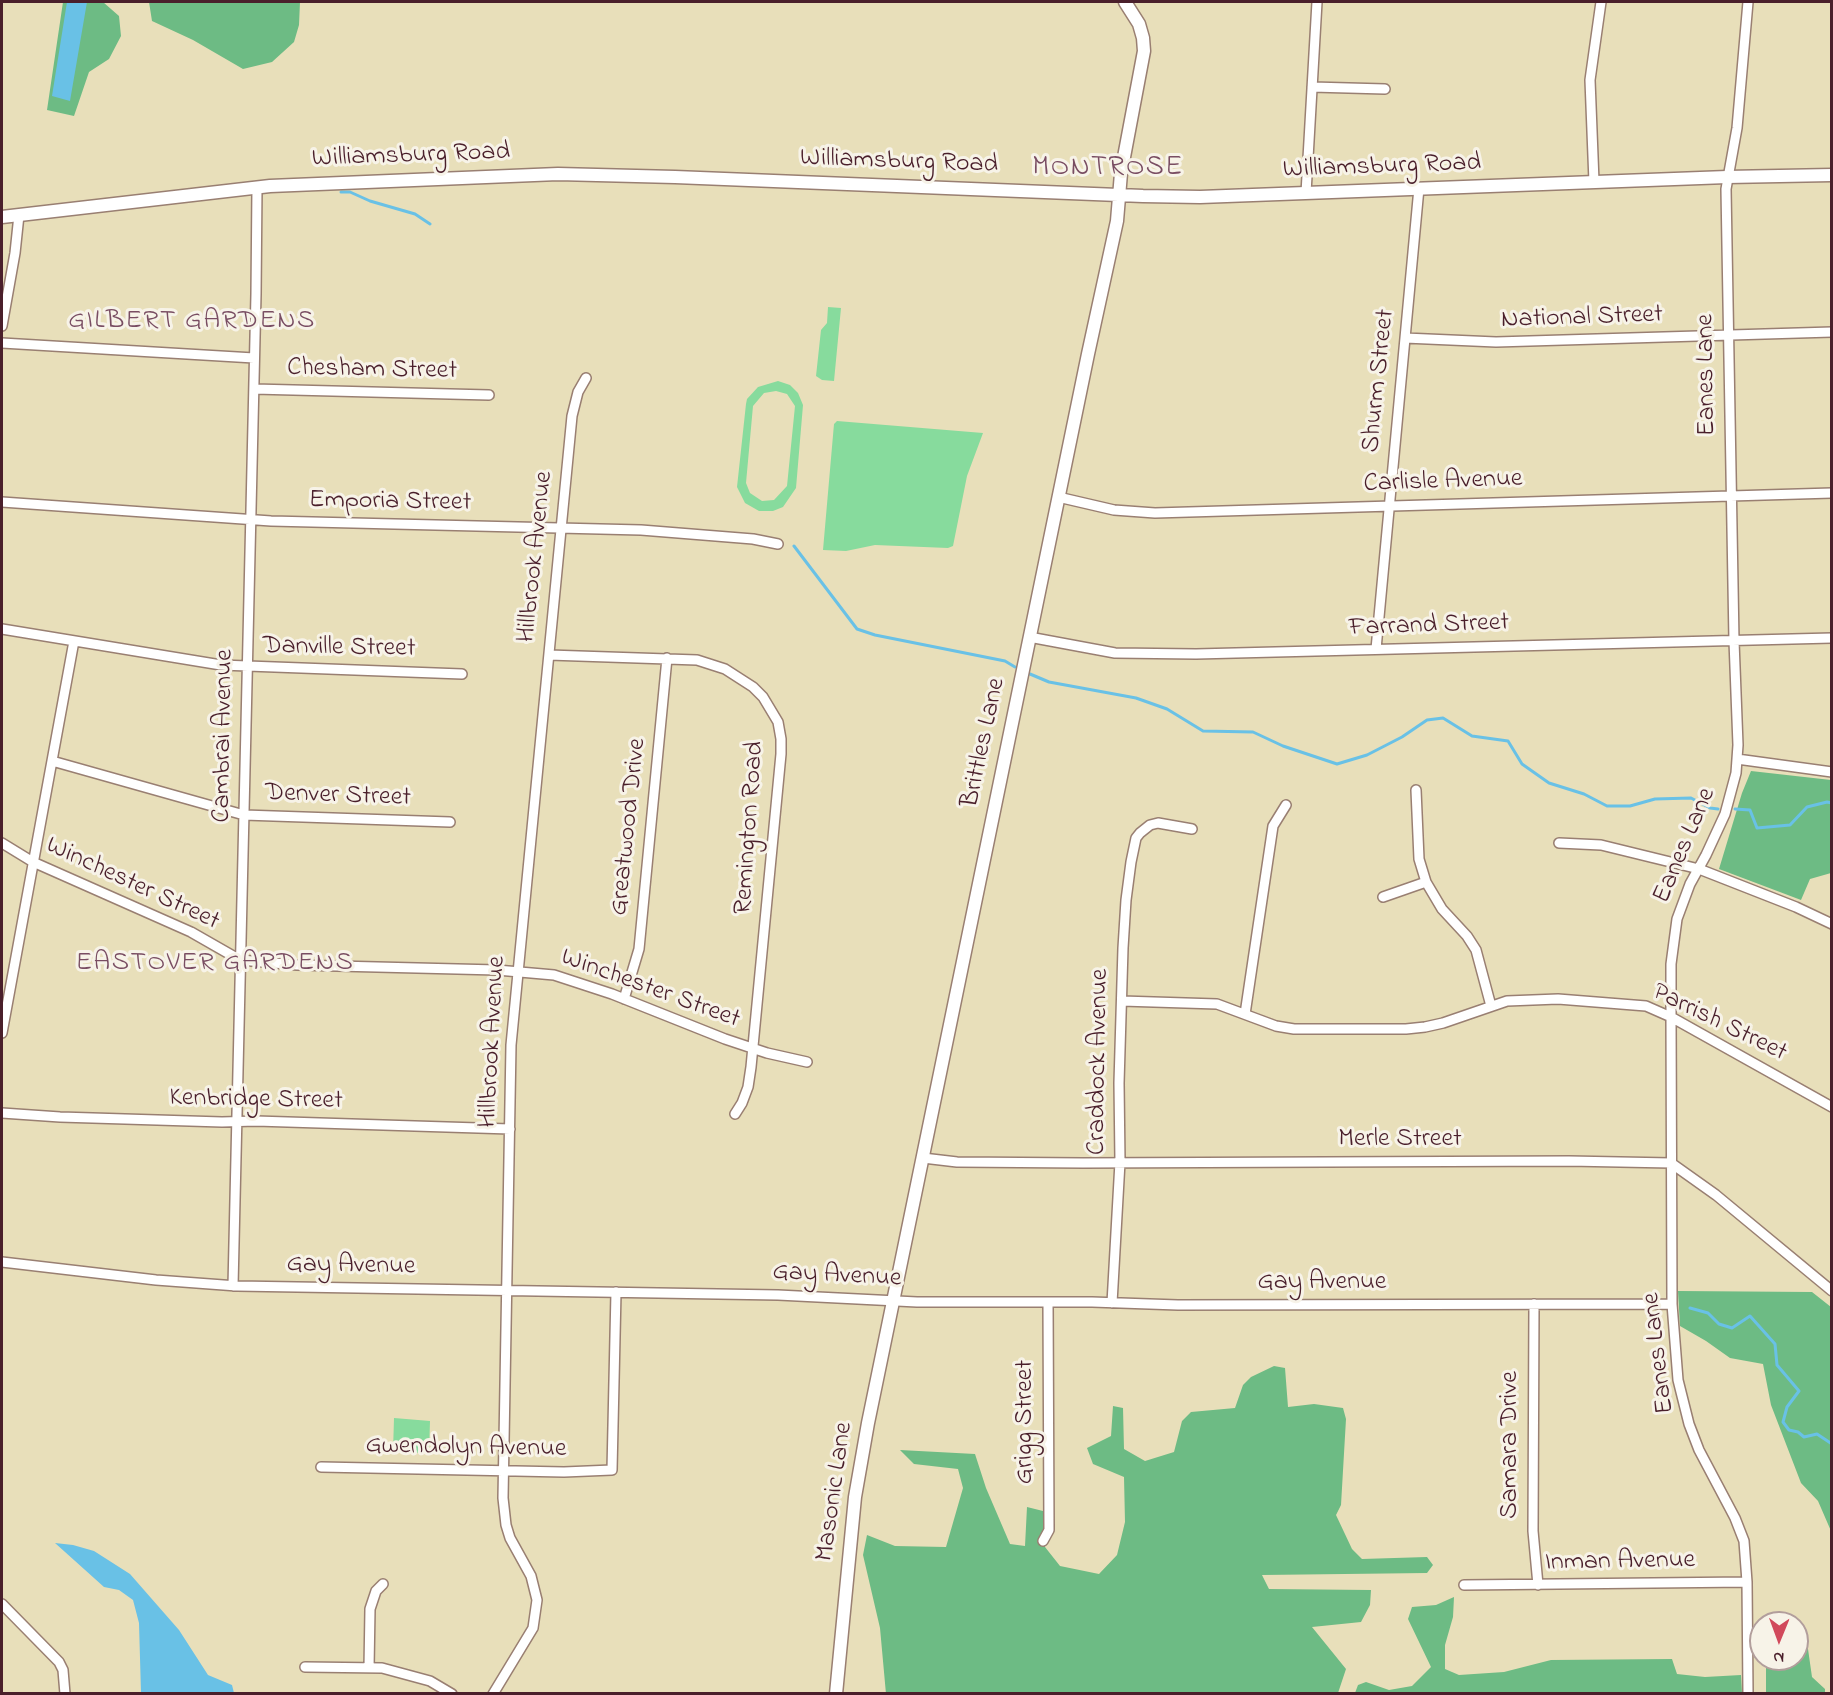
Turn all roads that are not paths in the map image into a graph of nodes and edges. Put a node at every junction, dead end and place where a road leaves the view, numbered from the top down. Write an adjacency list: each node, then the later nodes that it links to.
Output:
1 (1125, 2): 13 (main road, Brittles Lane)
2 (1317, 2): 5 (street)
3 (1601, 2): 9 (street)
4 (1748, 2): 8 (street, Eanes Lane)
5 (1312, 87): 6 (street); 12 (street)
6 (1384, 90)
7 (1832, 175): 8 (main road, Williamsburg Road)
8 (1727, 177): 9 (main road, Williamsburg Road); 18 (street, Eanes Lane)
9 (1594, 182): 11 (main road, Williamsburg Road)
10 (257, 187): 13 (main road, Williamsburg Road); 14 (main road, Williamsburg Road); 21 (street, Cambrai Avenue)
11 (1419, 188): 12 (main road, Williamsburg Road); 19 (street, Shurm Street)
12 (1306, 193): 13 (main road, Williamsburg Road)
13 (1120, 195): 27 (main road, Brittles Lane)
14 (19, 215): 15 (main road, Williamsburg Road); 16 (street)
15 (2, 217)
16 (2, 326)
17 (1832, 332): 18 (street, National Street)
18 (1728, 336): 19 (street, National Street); 26 (street, Eanes Lane)
19 (1405, 338): 29 (street, Shurm Street)
20 (2, 344): 21 (street, Chesham Street)
21 (254, 358): 23 (street, Cambrai Avenue)
22 (586, 378): 31 (street, Hillbrook Avenue)
23 (254, 389): 24 (street, Chesham Street); 30 (street, Cambrai Avenue)
24 (489, 395)
25 (1832, 493): 26 (street, Carlisle Avenue)
26 (1731, 495): 29 (street, Carlisle Avenue); 37 (street, Eanes Lane)
27 (1058, 497): 29 (street, Carlisle Avenue); 34 (main road, Brittles Lane)
28 (2, 502): 30 (street, Emporia Street)
29 (1389, 506): 38 (street, Shurm Street)
30 (250, 520): 31 (street, Emporia Street); 41 (street, Cambrai Avenue)
31 (561, 528): 32 (street, Emporia Street); 39 (street, Hillbrook Avenue)
32 (778, 544)
33 (2, 629): 36 (street, Danville Street)
34 (1029, 637): 38 (street, Farrand Street); 73 (main road, Brittles Lane)
35 (1832, 638): 37 (street, Farrand Street)
36 (74, 641): 41 (street, Danville Street); 44 (street)
37 (1734, 641): 38 (street, Farrand Street); 43 (street, Eanes Lane)
38 (1376, 649)
39 (549, 655): 40 (street, Remington Road); 59 (street, Hillbrook Avenue)
40 (667, 658): 60 (street, Greatwood Drive); 66 (street, Remington Road)
41 (247, 668): 42 (street, Danville Street); 48 (street, Cambrai Avenue)
42 (462, 674)
43 (1737, 759): 45 (street); 54 (street, Eanes Lane)
44 (52, 761): 48 (street, Denver Street); 53 (street)
45 (1832, 772)
46 (1416, 790): 55 (street)
47 (1286, 805): 63 (street)
48 (244, 815): 49 (street, Denver Street); 58 (street, Cambrai Avenue)
49 (450, 822)
50 (1192, 829): 61 (street, Craddock Avenue)
51 (2, 843): 53 (street, Winchester Street)
52 (1559, 843): 54 (street)
53 (33, 862): 58 (street, Winchester Street); 65 (street)
54 (1699, 869): 57 (street); 64 (street, Eanes Lane)
55 (1426, 882): 56 (street); 62 (street)
56 (1383, 897)
57 (1832, 924)
58 (240, 960): 59 (street, Winchester Street); 71 (street, Cambrai Avenue)
59 (517, 971): 60 (street, Winchester Street); 72 (street, Hillbrook Avenue)
60 (624, 999): 66 (street, Winchester Street)
61 (1122, 1001): 63 (street, Parrish Street); 74 (street, Craddock Avenue)
62 (1491, 1006): 63 (street, Parrish Street); 64 (street, Parrish Street)
63 (1245, 1014)
64 (1671, 1017): 68 (street, Parrish Street); 75 (street, Eanes Lane)
65 (2, 1033)
66 (753, 1048): 67 (street, Winchester Street); 70 (street, Remington Road)
67 (807, 1062)
68 (1832, 1107)
69 (2, 1113): 71 (street, Kenbridge Street)
70 (735, 1114)
71 (236, 1122): 72 (street, Kenbridge Street); 77 (street, Cambrai Avenue)
72 (510, 1129): 78 (street, Hillbrook Avenue)
73 (923, 1158): 74 (street, Merle Street); 81 (main road, Brittles Lane)
74 (1120, 1162): 75 (street, Merle Street); 83 (street, Craddock Avenue)
75 (1671, 1163): 79 (street); 85 (street, Eanes Lane)
76 (2, 1263): 77 (street, Gay Avenue)
77 (233, 1286): 78 (street, Gay Avenue)
78 (506, 1290): 80 (street, Gay Avenue); 87 (street, Hillbrook Avenue)
79 (1831, 1290)
80 (616, 1292): 81 (street, Gay Avenue); 87 (street, Gwendolyn Avenue)
81 (894, 1300): 82 (street, Gay Avenue); 99 (main road, Masonic Lane)
82 (1048, 1302): 83 (street, Gay Avenue); 88 (street, Grigg Street)
83 (1112, 1303): 84 (street, Gay Avenue)
84 (1534, 1304): 85 (street, Gay Avenue); 92 (street, Samara Drive)
85 (1672, 1304): 89 (street, Eanes Lane)
86 (321, 1467): 87 (street, Gwendolyn Avenue)
87 (503, 1470): 98 (street, Hillbrook Avenue)
88 (1043, 1541)
89 (1747, 1582): 92 (street, Inman Avenue); 100 (street, Eanes Lane)
90 (383, 1584): 95 (street)
91 (1464, 1585): 92 (street, Inman Avenue)
92 (1538, 1585)
93 (2, 1604): 96 (street)
94 (305, 1667): 95 (street)
95 (369, 1668): 97 (street)
96 (64, 1694)
97 (452, 1694)
98 (493, 1694)
99 (836, 1694)
100 (1748, 1694)

